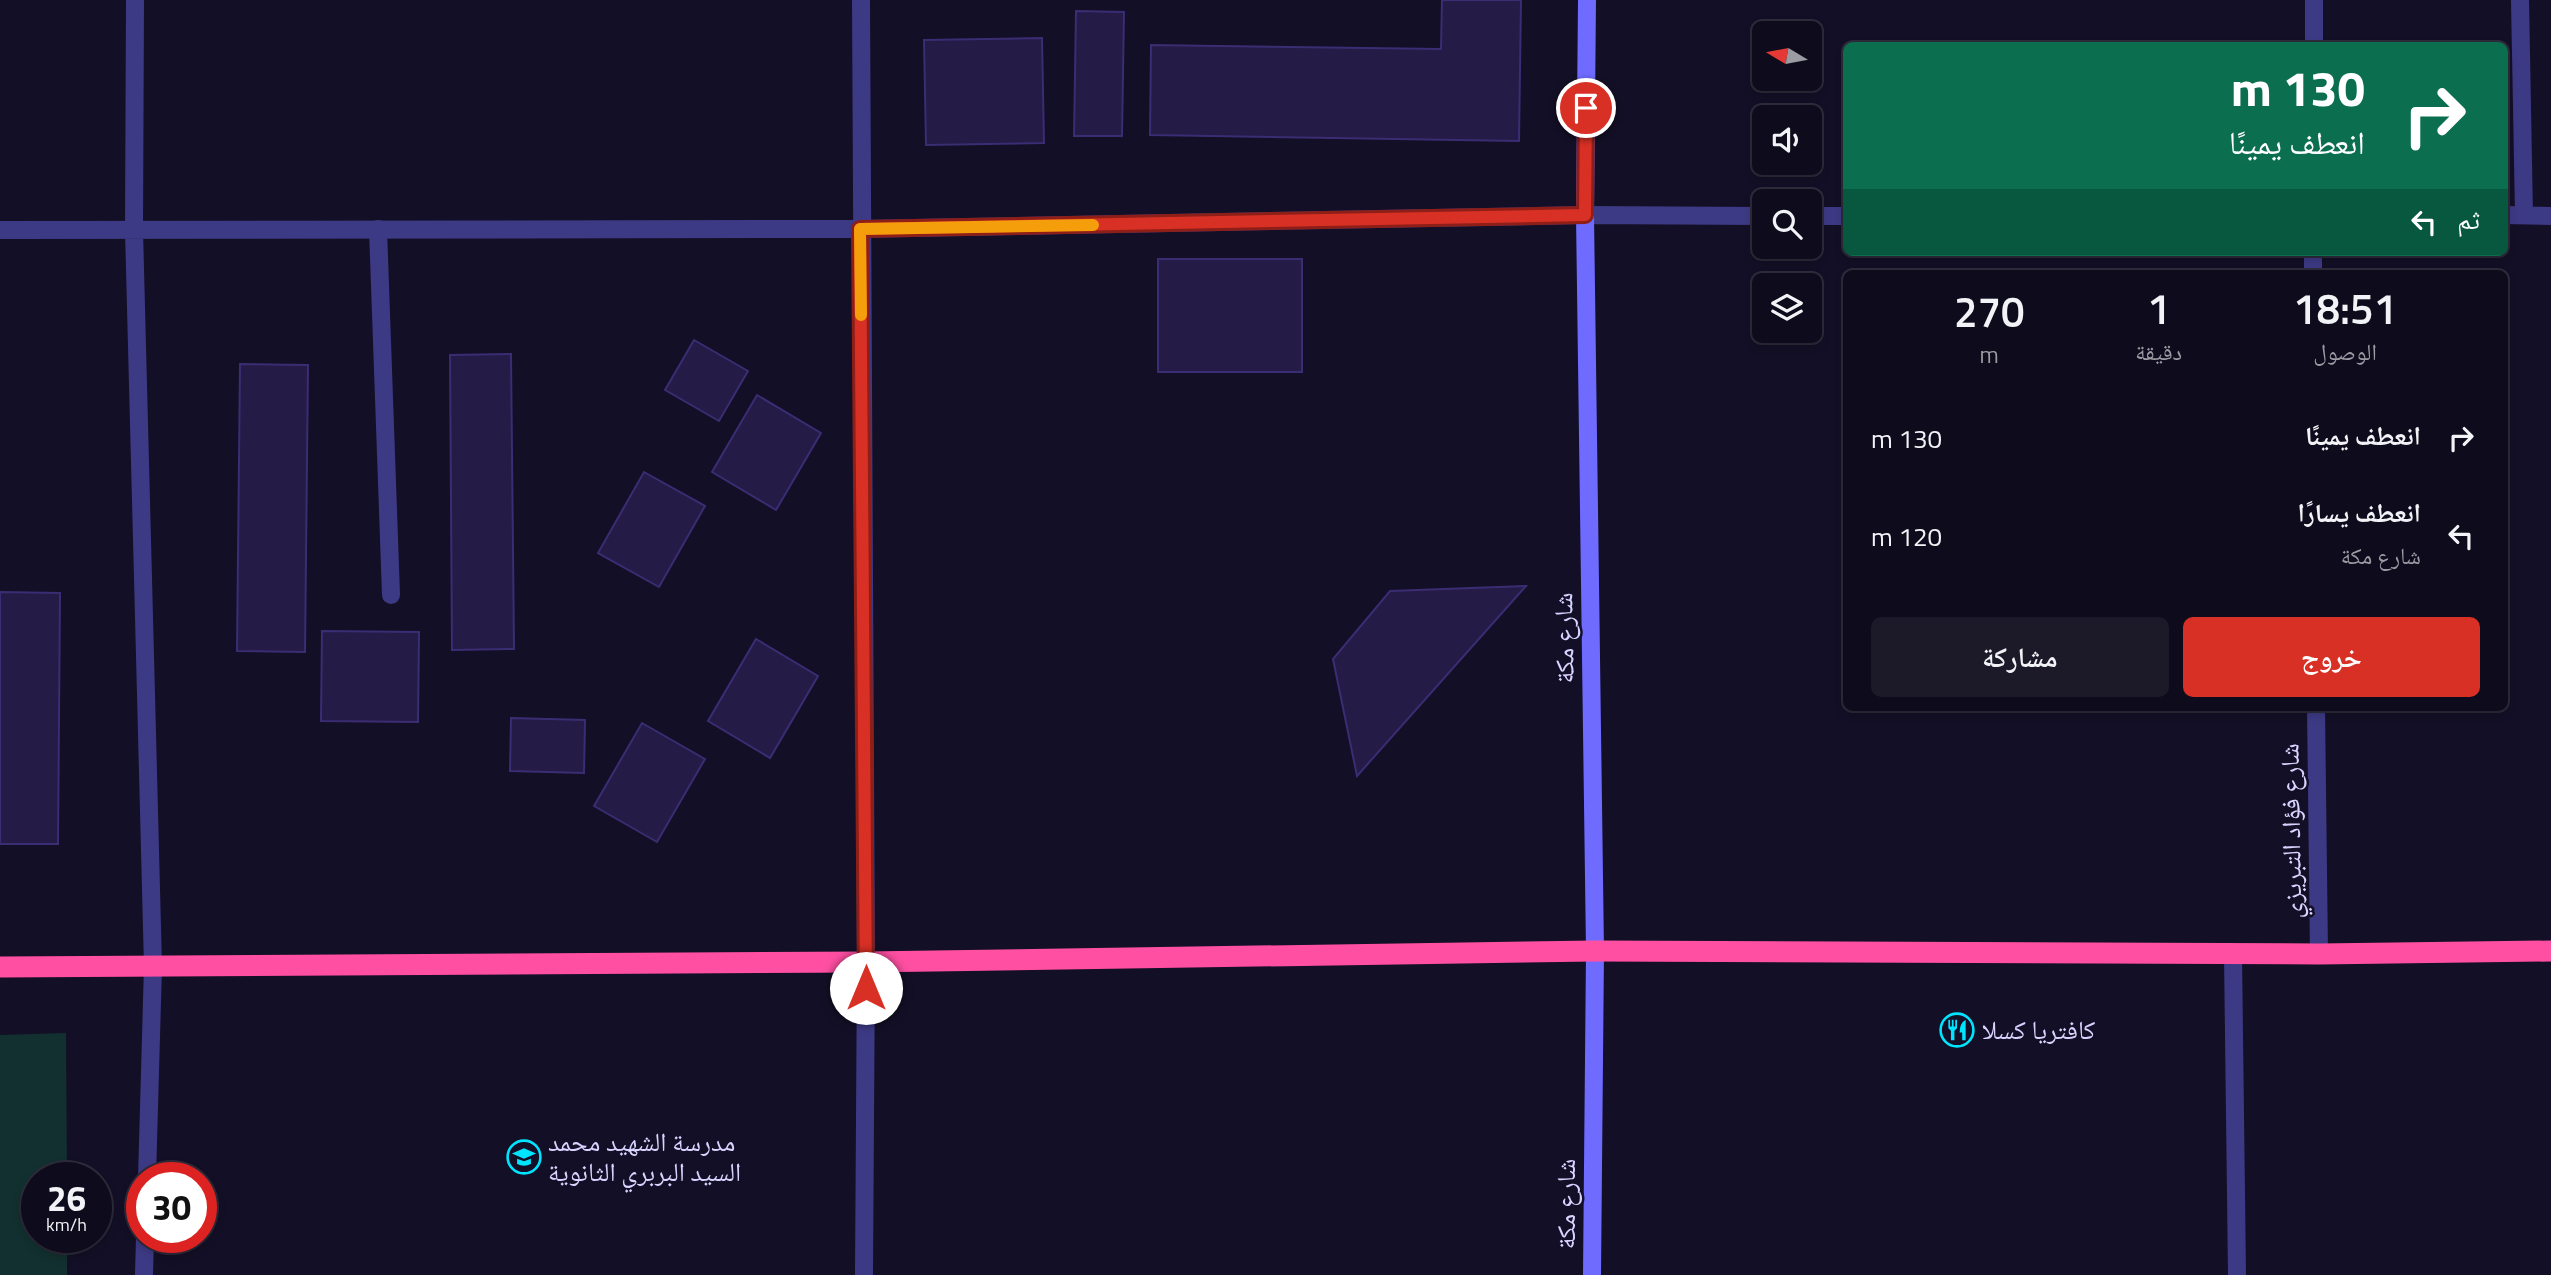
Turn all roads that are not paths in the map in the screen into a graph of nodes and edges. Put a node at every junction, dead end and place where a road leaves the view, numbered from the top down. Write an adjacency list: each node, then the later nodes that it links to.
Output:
1 (135, 0): 17 (street)
2 (860, 0): 15 (street)
3 (1587, 0): 7 (main road, شارع مكة)
4 (2314, 0): 6 (street)
5 (2520, 0): 9 (street)
6 (2314, 42)
7 (1585, 215): 10 (street); 15 (street); 20 (main road, شارع مكة)
8 (2508, 215): 9 (street)
9 (2524, 215): 13 (street)
10 (1752, 216)
11 (1822, 216): 12 (street)
12 (1843, 216)
13 (2551, 216)
14 (378, 229): 15 (street); 17 (street); 18 (street)
15 (860, 229): 24 (street)
16 (0, 230): 17 (street)
17 (134, 230): 25 (street)
18 (391, 595)
19 (2316, 711): 23 (street, شارع فؤاد التبريزي)
20 (1595, 951): 22 (highway); 24 (highway); 31 (main road, شارع مكة)
21 (2551, 951): 23 (highway)
22 (2233, 954): 23 (highway); 32 (street)
23 (2319, 954)
24 (866, 962): 25 (highway); 30 (street)
25 (153, 966): 26 (highway); 27 (street)
26 (0, 967)
27 (147, 1162)
28 (145, 1253): 29 (street)
29 (144, 1275)
30 (864, 1275)
31 (1592, 1275)
32 (2237, 1275)

